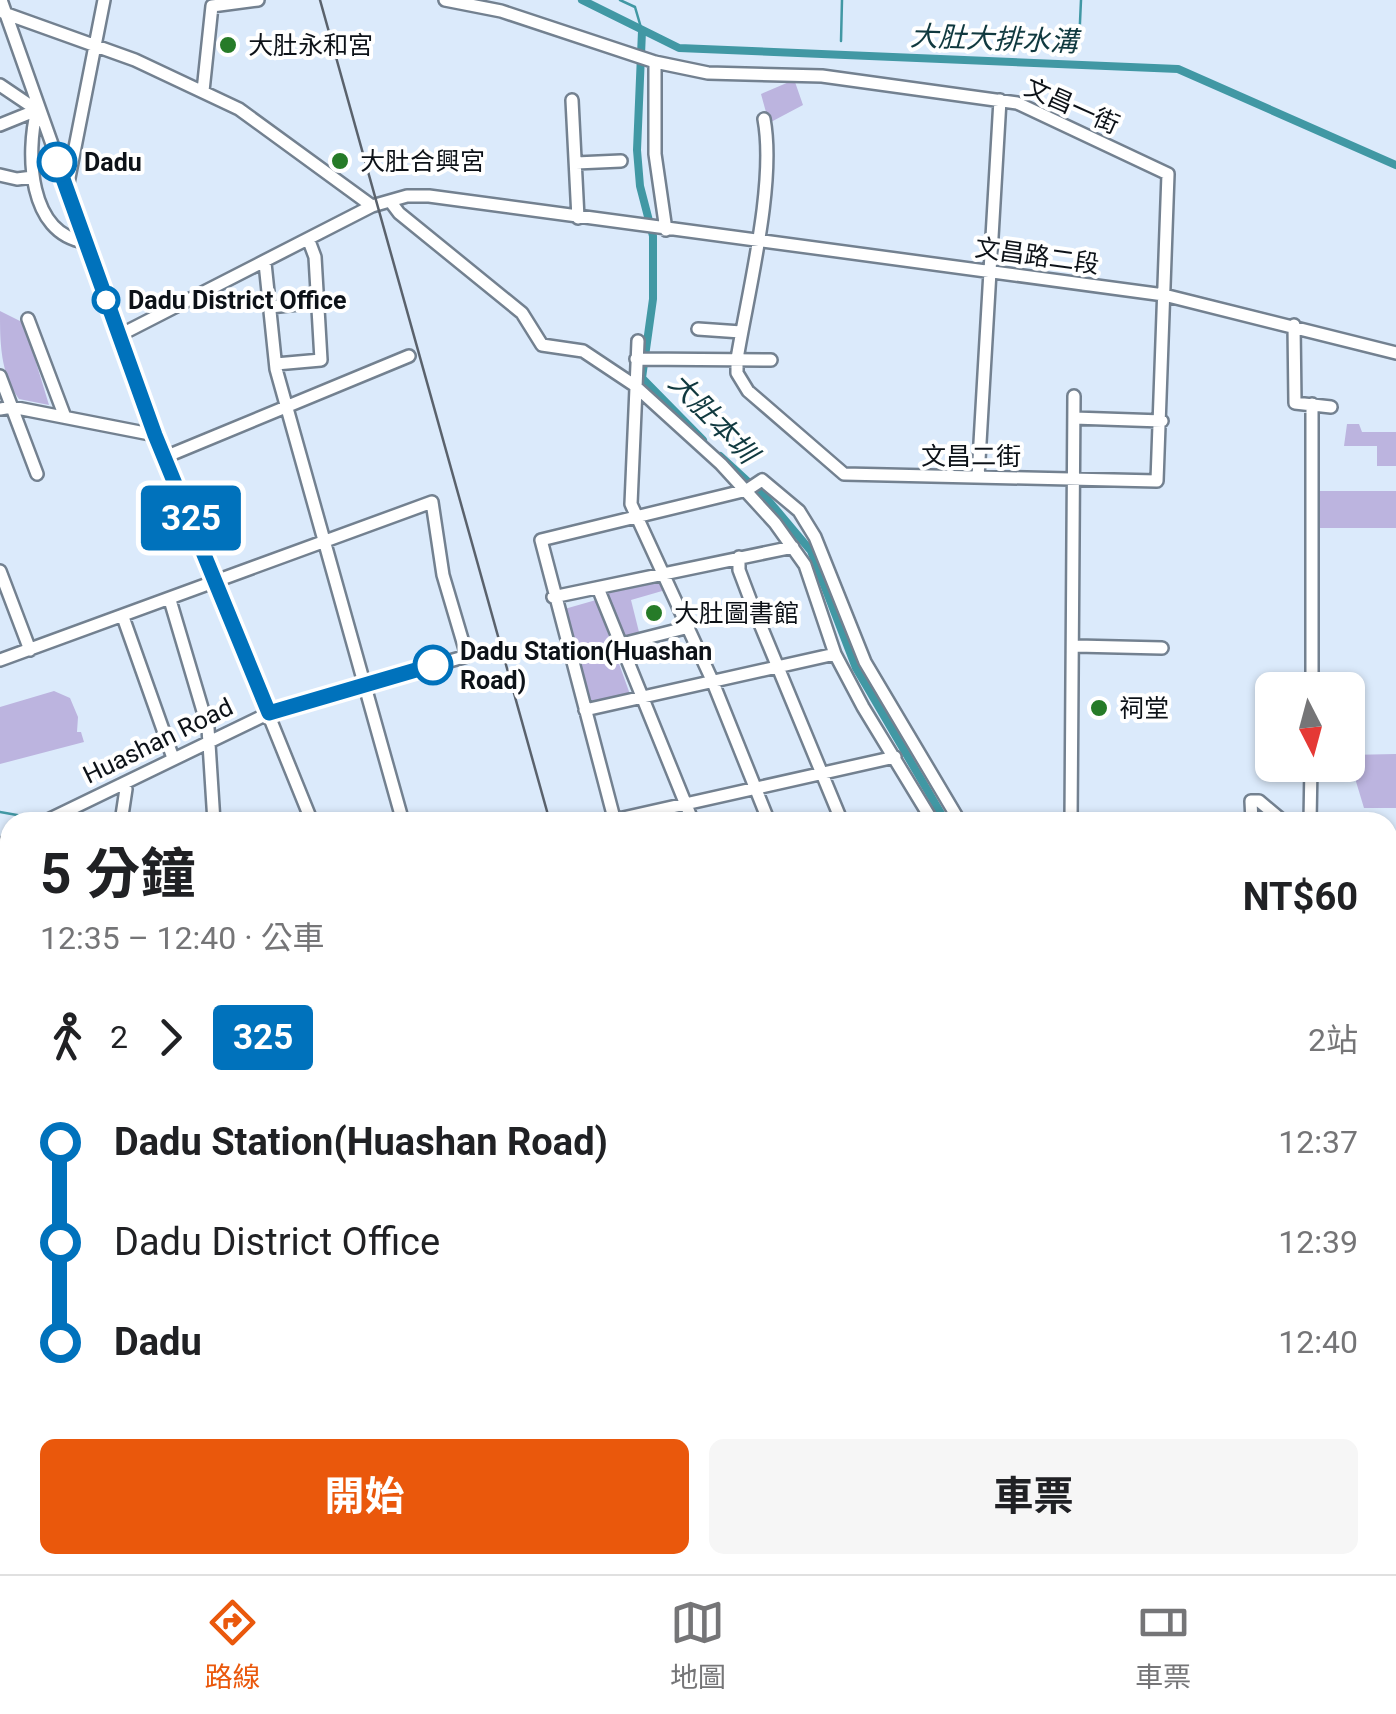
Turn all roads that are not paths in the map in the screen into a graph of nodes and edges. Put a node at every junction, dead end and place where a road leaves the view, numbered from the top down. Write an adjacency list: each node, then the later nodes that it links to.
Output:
1 (1, 0): 5 (street)
2 (104, 0): 6 (street)
3 (258, 0): 9 (street)
4 (445, 0): 7 (street, 文昌一街)
5 (3, 13): 6 (street); 12 (street)
6 (94, 44): 9 (street); 19 (street)
7 (656, 62): 11 (street, 文昌一街); 23 (street)
8 (0, 85): 12 (street)
9 (204, 91): 21 (street)
10 (572, 100): 16 (street)
11 (1000, 100): 28 (street); 29 (street, 文昌一街)
12 (37, 110): 14 (street); 18 (street); 19 (street)
13 (764, 119): 24 (street)
14 (0, 125)
15 (621, 162): 16 (street)
16 (576, 163): 22 (street)
17 (0, 174): 18 (street)
18 (33, 177): 26 (street)
19 (67, 188): 26 (street)
20 (390, 201): 21 (street, 文昌路二段); 22 (street, 文昌路二段); 45 (street)
21 (372, 206): 25 (street, 文昌路二段)
22 (578, 218): 23 (street, 文昌路二段)
23 (666, 230): 24 (street, 文昌路二段)
24 (757, 240): 28 (street, 文昌路二段); 35 (street)
25 (309, 241): 27 (street, 文昌路二段); 30 (street)
26 (85, 242): 36 (street)
27 (265, 263): 31 (street); 36 (street, 文昌路二段)
28 (989, 272): 29 (street, 文昌路二段); 57 (street)
29 (1164, 295): 33 (street, 文昌路二段); 53 (street, 文昌二街)
30 (318, 302): 31 (street); 43 (street)
31 (270, 308): 43 (street)
32 (28, 319): 51 (street)
33 (1294, 325): 38 (street, 文昌路二段); 47 (street)
34 (698, 328): 35 (street)
35 (742, 332): 41 (street)
36 (118, 336): 54 (street)
37 (638, 341): 40 (street)
38 (1396, 353)
39 (409, 356): 49 (street)
40 (636, 359): 41 (street); 45 (street)
41 (737, 359): 42 (street); 57 (street, 文昌二街)
42 (772, 360)
43 (276, 364): 49 (street)
44 (0, 376): 50 (street)
45 (634, 384): 59 (street); 60 (street)
46 (1074, 396): 52 (street)
47 (1312, 404): 48 (street); 79 (street)
48 (1331, 406)
49 (288, 407): 55 (street); 61 (street)
50 (6, 408): 51 (street); 56 (street)
51 (65, 417): 54 (street)
52 (1074, 418): 53 (street); 58 (street)
53 (1162, 421): 58 (street, 文昌二街)
54 (155, 435): 55 (street)
55 (165, 457): 66 (street)
56 (36, 474)
57 (978, 477): 58 (street, 文昌二街)
58 (1074, 480): 73 (street)
59 (747, 490): 60 (street); 62 (street); 104 (street)
60 (637, 516): 65 (street); 68 (street)
61 (324, 540): 66 (street); 81 (street); 81 (street, Huashan Road)
62 (792, 546): 63 (street); 76 (street)
63 (739, 557): 65 (street); 78 (street)
64 (0, 570): 75 (street)
65 (665, 574): 67 (street); 71 (street)
66 (218, 581): 69 (street); 84 (street)
67 (598, 588): 68 (street); 72 (street)
68 (553, 598): 83 (street)
69 (170, 600): 70 (street); 85 (street)
70 (123, 617): 75 (street); 86 (street)
71 (689, 627): 72 (street); 80 (street)
72 (622, 644): 82 (street)
73 (1076, 646): 74 (street); 105 (street)
74 (1162, 648)
75 (30, 650): 77 (street)
76 (835, 654): 78 (street); 87 (street)
77 (0, 660)
78 (778, 667): 80 (street); 88 (street)
79 (1312, 672)
80 (712, 680): 82 (street); 90 (street)
81 (364, 683): 84 (street, Huashan Road); 97 (street)
82 (642, 698): 83 (street); 92 (street)
83 (584, 710): 98 (street)
84 (269, 713): 85 (street, Huashan Road); 96 (street)
85 (206, 742): 86 (street, Huashan Road); 95 (street)
86 (173, 758): 93 (street, Huashan Road)
87 (895, 758): 88 (street); 103 (street)
88 (824, 772): 90 (street); 102 (street)
89 (1311, 782): 108 (street)
90 (757, 788): 92 (street); 101 (street)
91 (126, 789): 94 (street)
92 (687, 803): 99 (street); 100 (street)
93 (64, 812)
94 (123, 812)
95 (213, 812)
96 (308, 812)
97 (400, 812)
98 (612, 812)
99 (651, 812)
100 (690, 812)
101 (765, 812)
102 (838, 812)
103 (927, 812)
104 (954, 812)
105 (1072, 812)
106 (1252, 812): 107 (street)
107 (1271, 812)
108 (1310, 812)

